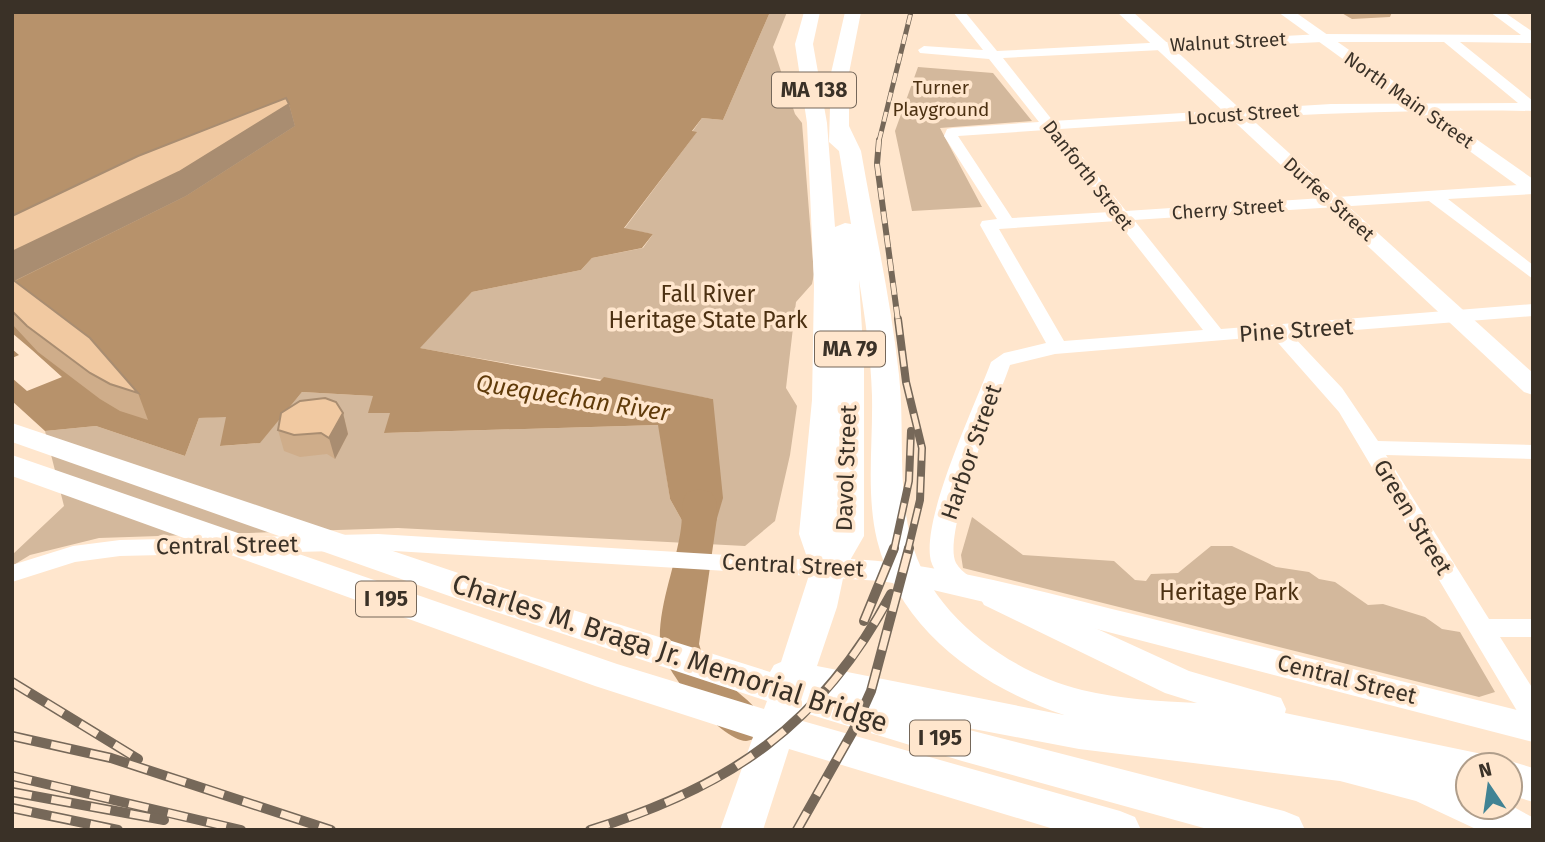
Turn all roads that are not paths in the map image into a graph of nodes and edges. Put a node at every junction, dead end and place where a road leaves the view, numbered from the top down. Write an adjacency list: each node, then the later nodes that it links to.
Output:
1 (812, 12): 19 (highway, Davol Street / MA 138)
2 (864, 12): 7 (highway)
3 (959, 12): 13 (street, Danforth Street)
4 (1124, 12): 11 (main road, Durfee Street)
5 (1285, 12): 8 (main road, North Main Street)
6 (1496, 12): 10 (street)
7 (852, 19): 17 (highway, Davol Street)
8 (1322, 38): 9 (street, Walnut Street); 11 (street, Walnut Street); 14 (main road, North Main Street)
9 (1448, 39): 10 (street, Walnut Street); 15 (street)
10 (1533, 39)
11 (1160, 46): 13 (street, Walnut Street); 16 (main road, Durfee Street)
12 (924, 51): 13 (street, Walnut Street)
13 (993, 55): 18 (street, Danforth Street)
14 (1415, 105): 15 (street, Locust Street); 16 (street, Locust Street); 20 (main road, North Main Street)
15 (1533, 107)
16 (1235, 114): 18 (street, Locust Street); 22 (main road, Durfee Street)
17 (838, 123): 38 (highway, Davol Street / MA 79); 46 (highway)
18 (1049, 126): 23 (street, Danforth Street); 24 (street, Locust Street)
19 (821, 170): 38 (highway, Davol Street / MA 79)
20 (1533, 188): 21 (street, Cherry Street)
21 (1432, 195): 22 (street, Cherry Street); 25 (street)
22 (1331, 202): 23 (street, Cherry Street); 27 (main road, Durfee Street)
23 (1119, 216): 24 (street, Cherry Street); 29 (street, Danforth Street)
24 (1007, 223): 30 (street)
25 (1533, 274)
26 (1533, 310): 27 (street, Pine Street)
27 (1458, 317): 28 (street, Pine Street); 31 (main road, Durfee Street)
28 (1279, 332): 29 (street, Pine Street); 33 (street, Green Street)
29 (1217, 336): 30 (street, Pine Street)
30 (1058, 348): 39 (street, Harbor Street)
31 (1533, 387)
32 (12, 432): 42 (highway, Charles M. Braga Jr. Memorial Bridge / I 195)
33 (1371, 448): 34 (street); 40 (street, Green Street)
34 (1533, 452)
35 (12, 465): 48 (highway, Charles M. Braga Jr. Memorial Bridge / I 195)
36 (881, 570): 38 (main road, Central Street); 39 (main road, Central Street)
37 (12, 575): 38 (street, Central Street)
38 (824, 588): 51 (highway, MA 79)
39 (984, 592): 44 (main road, Central Street); 45 (highway)
40 (1480, 628): 41 (street); 43 (street, Green Street)
41 (1533, 628)
42 (626, 643): 47 (highway); 50 (highway, Charles M. Braga Jr. Memorial Bridge / I 195)
43 (1533, 713)
44 (1533, 728)
45 (1454, 761)
46 (1454, 763)
47 (1454, 798)
48 (1046, 809): 52 (highway); 53 (highway, Charles M. Braga Jr. Memorial Bridge / I 195)
49 (1501, 821): 54 (highway)
50 (1270, 826)
51 (741, 830)
52 (1095, 830)
53 (1120, 830)
54 (1517, 830)

